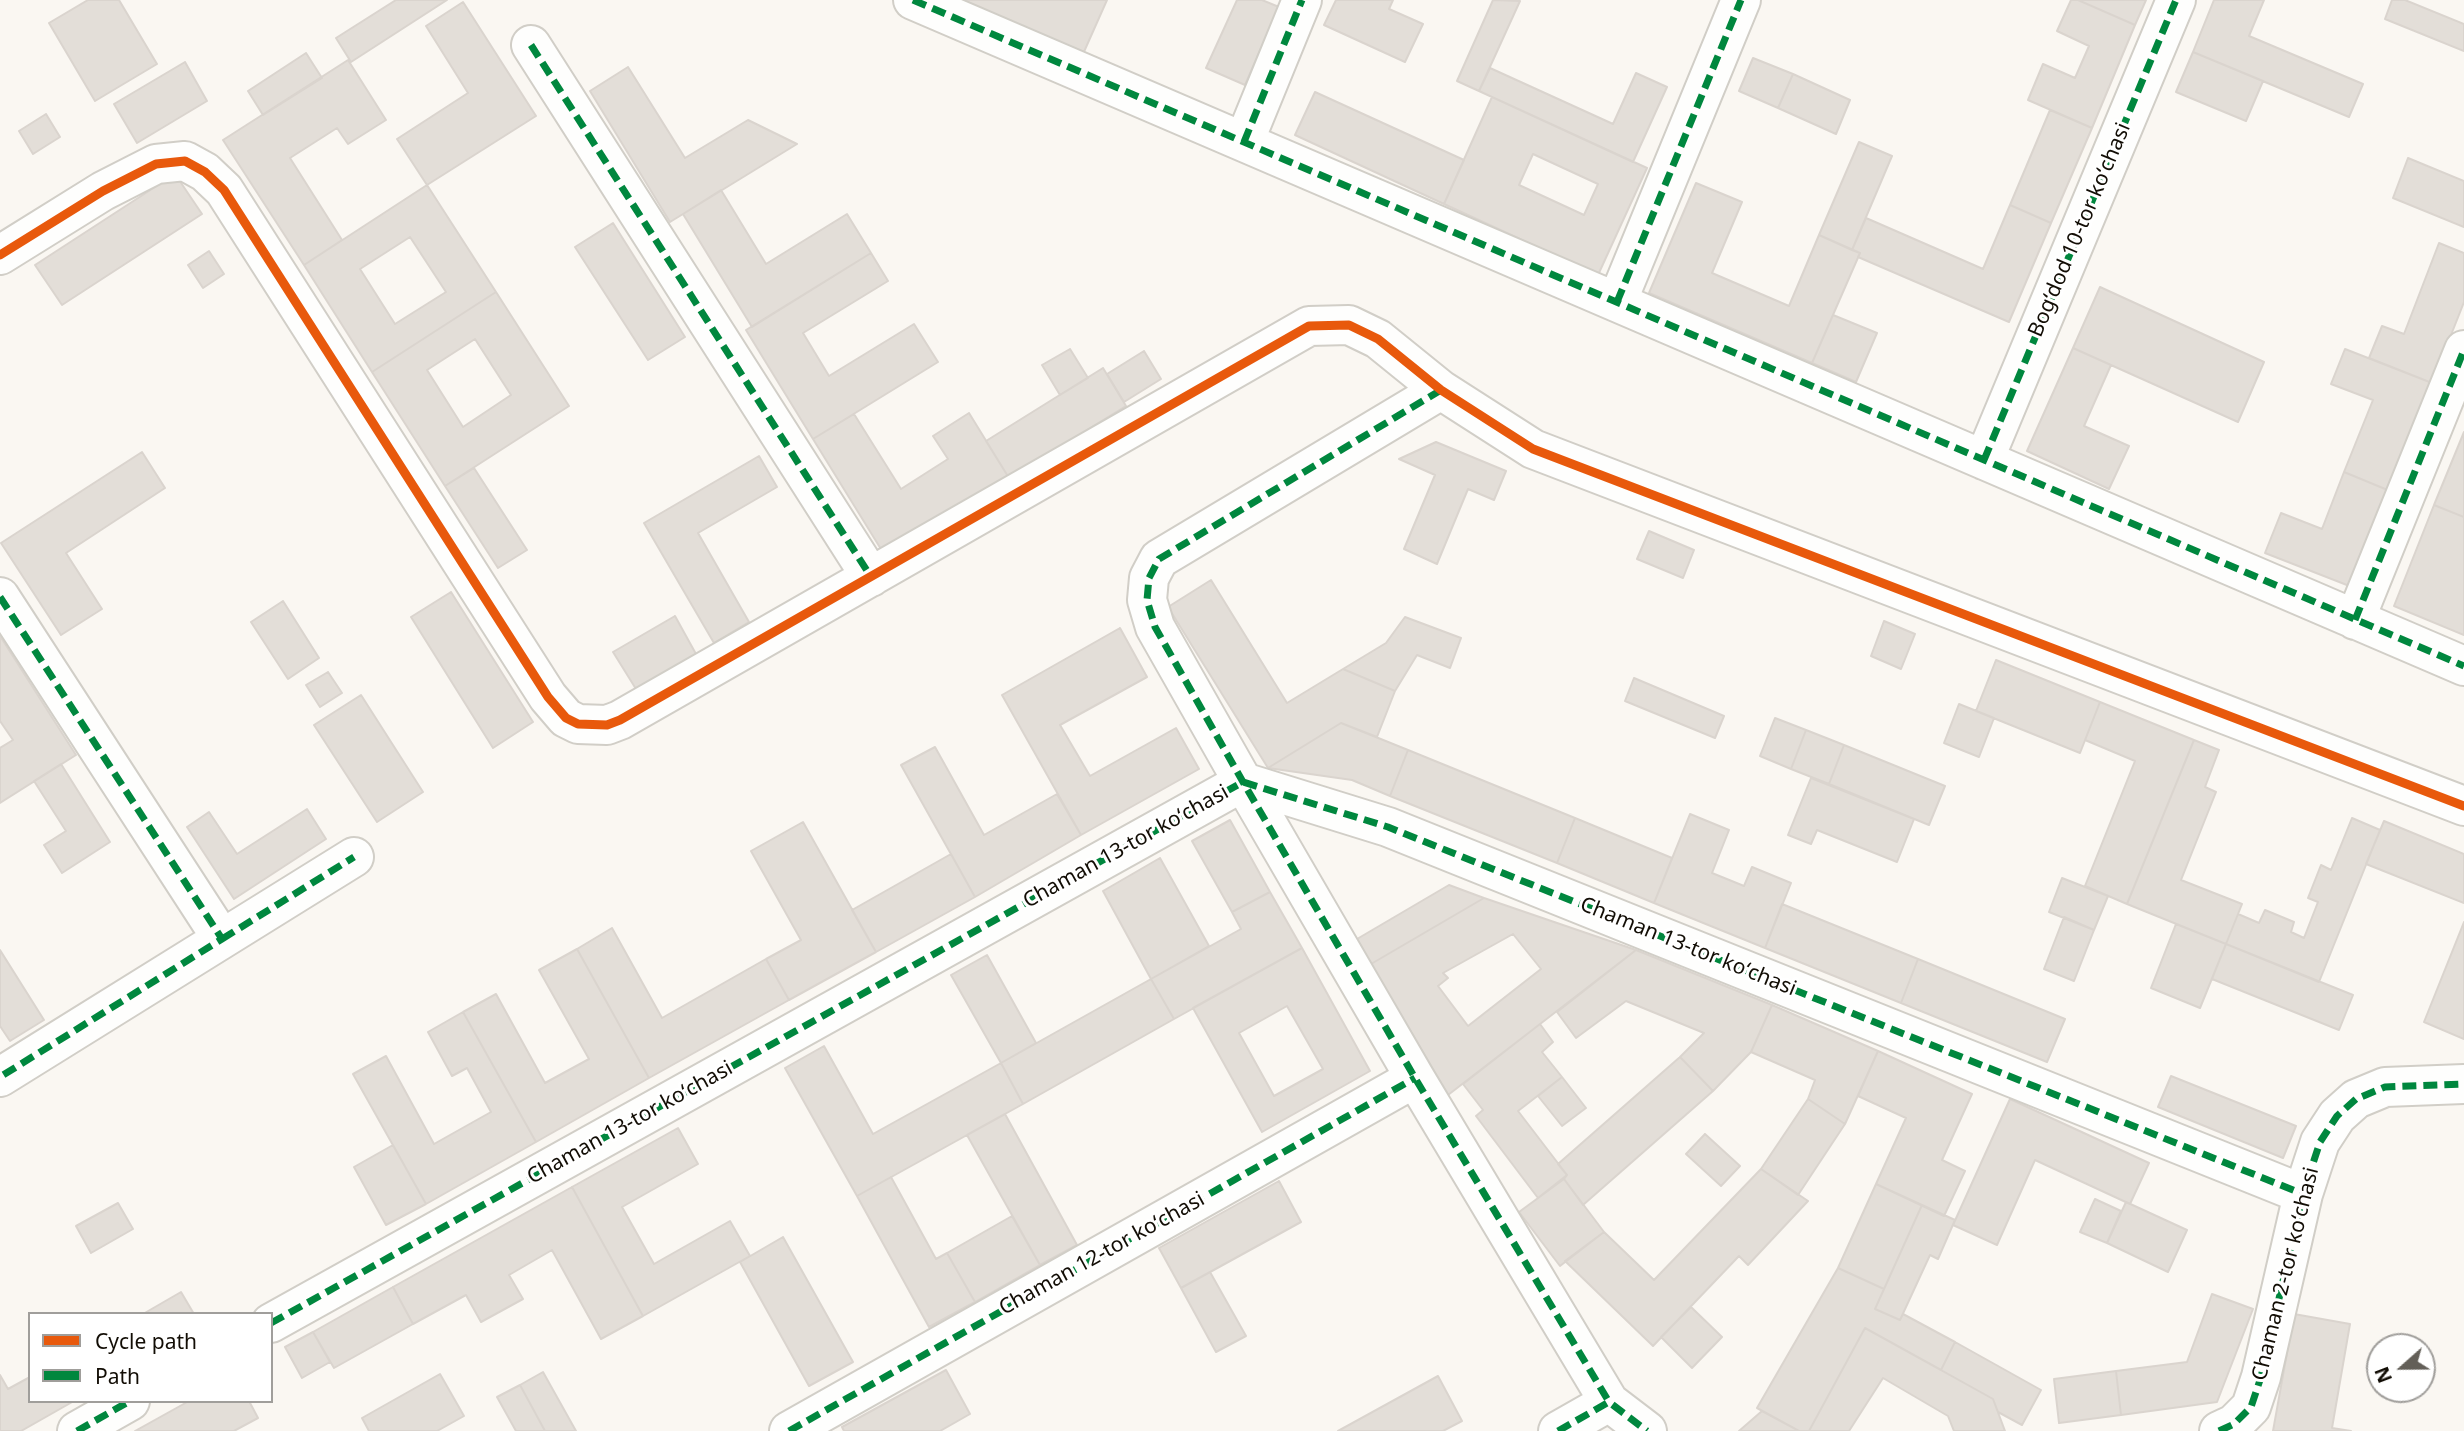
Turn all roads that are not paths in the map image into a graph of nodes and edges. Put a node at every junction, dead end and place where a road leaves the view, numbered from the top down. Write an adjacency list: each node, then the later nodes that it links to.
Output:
1 (913, 0): 6 (street)
2 (1302, 0): 6 (street)
3 (1741, 0): 8 (street)
4 (2176, 0): 11 (street, Bogʻdod 10-tor koʻchasi)
5 (531, 45): 12 (street)
6 (1244, 142): 8 (street)
7 (0, 255): 12 (street)
8 (1616, 302): 11 (street)
9 (2464, 350): 14 (street)
10 (1441, 390): 12 (street); 16 (street); 17 (street)
11 (1984, 460): 14 (street)
12 (871, 577)
13 (0, 597): 19 (street)
14 (2355, 620): 15 (street)
15 (2464, 666)
16 (1243, 782): 21 (street); 23 (street, Chaman 13-tor koʻchasi); 24 (street, Chaman 13-tor koʻchasi)
17 (2464, 806)
18 (354, 857): 19 (street)
19 (222, 939): 20 (street)
20 (0, 1077)
21 (1415, 1078): 25 (street); 28 (street, Chaman 12-tor koʻchasi)
22 (2464, 1084): 23 (street, Chaman 2-tor koʻchasi)
23 (2303, 1194): 31 (street, Chaman 2-tor koʻchasi)
24 (273, 1322)
25 (1609, 1402): 29 (street); 30 (street)
26 (126, 1403): 27 (street)
27 (77, 1431)
28 (789, 1431)
29 (1558, 1431)
30 (1647, 1431)
31 (2219, 1431)

